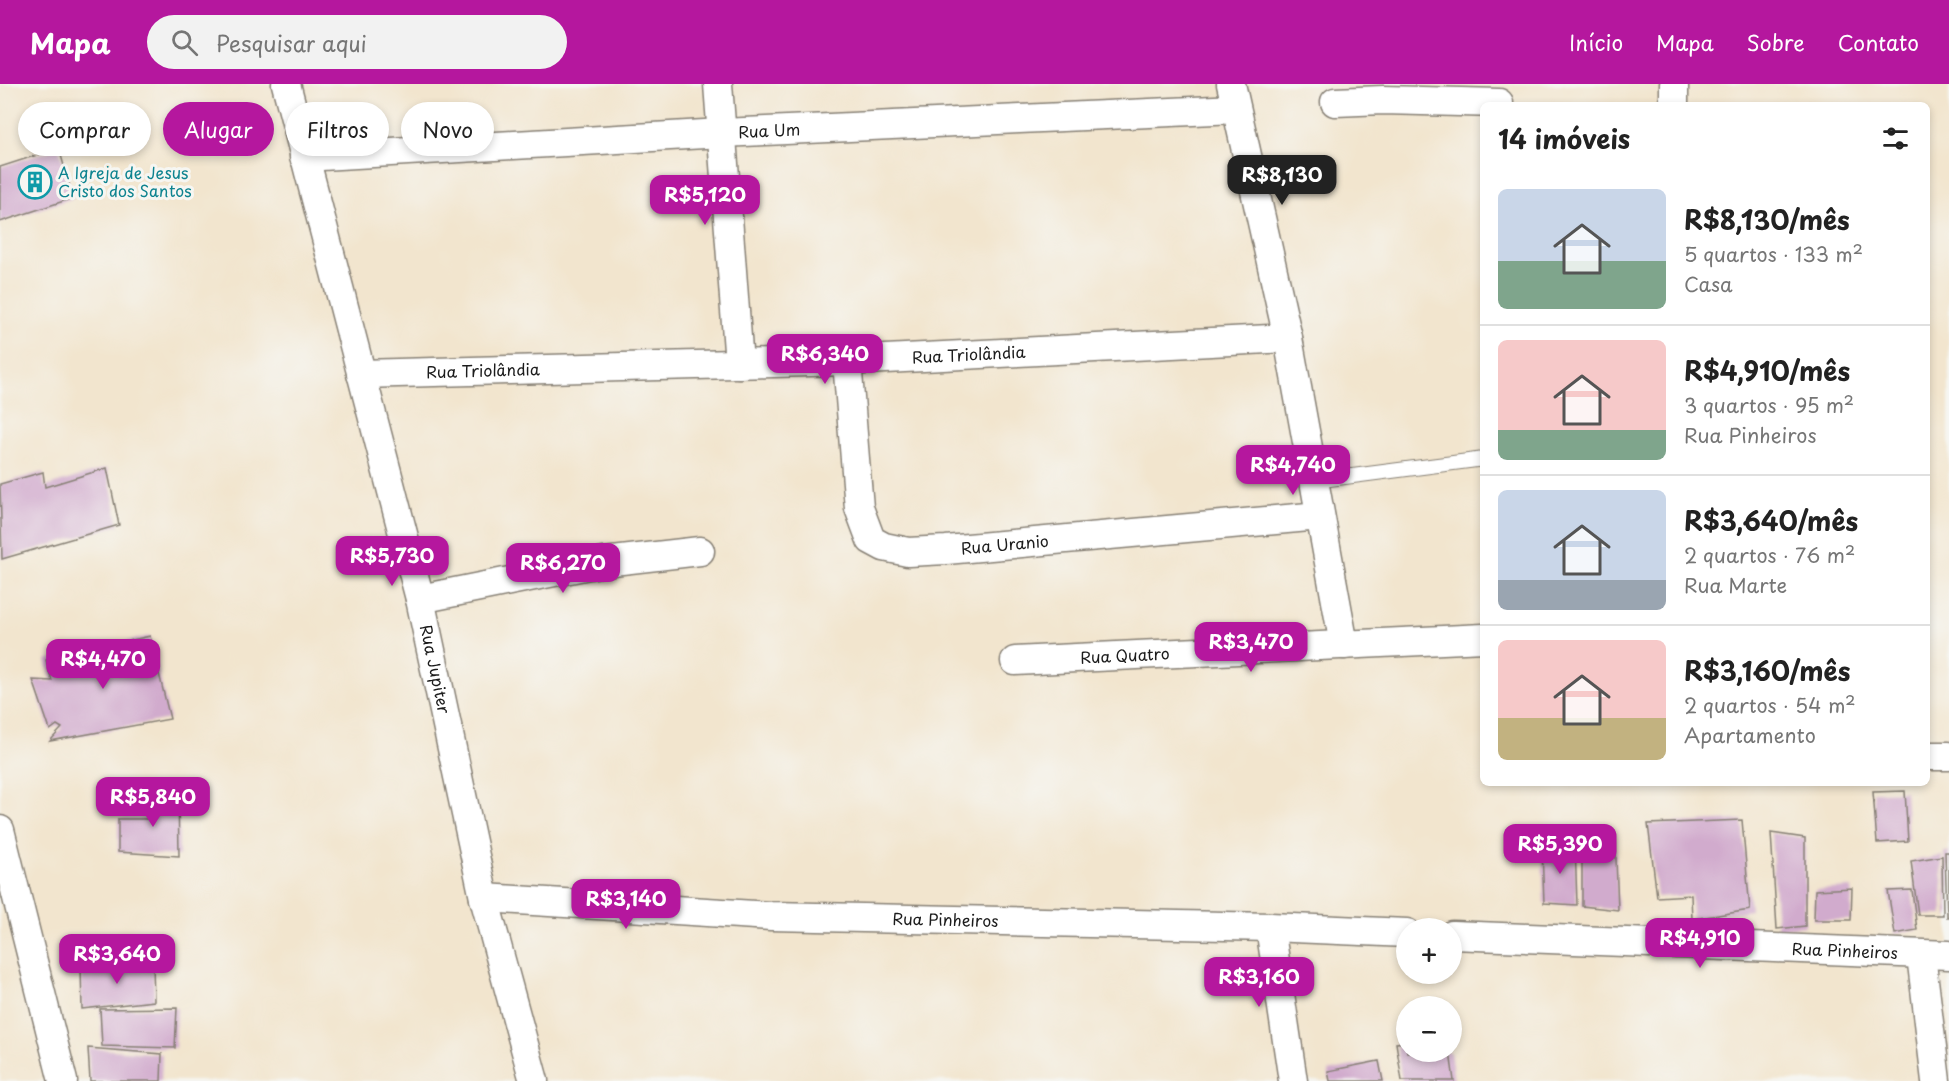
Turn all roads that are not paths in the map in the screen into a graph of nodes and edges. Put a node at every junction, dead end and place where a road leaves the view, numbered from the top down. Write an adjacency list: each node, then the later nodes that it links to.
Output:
1 (286, 84): 10 (street, Rua Jupiter)
2 (718, 84): 9 (street)
3 (1674, 84): 8 (street)
4 (1383, 92): 6 (street); 7 (street)
5 (1233, 97): 9 (street, Rua Um); 11 (street)
6 (1335, 102)
7 (1480, 102)
8 (1674, 102)
9 (722, 133): 10 (street, Rua Um); 13 (street)
10 (304, 157): 14 (street, Rua Jupiter)
11 (1288, 338): 12 (street, Rua Triolândia); 16 (street)
12 (847, 361): 13 (street, Rua Triolândia); 17 (street, Rua Uranio)
13 (739, 364): 14 (street, Rua Triolândia)
14 (361, 374): 19 (street, Rua Jupiter)
15 (1480, 460): 16 (lane)
16 (1314, 481): 17 (street)
17 (1320, 516): 21 (street)
18 (700, 550): 19 (street)
19 (420, 599): 26 (street, Rua Jupiter)
20 (1480, 638): 21 (street, Rua Quatro)
21 (1344, 645): 22 (street, Rua Quatro)
22 (1016, 661)
23 (1930, 756): 24 (street)
24 (1949, 756)
25 (0, 830): 32 (street)
26 (484, 898): 27 (street, Rua Pinheiros); 33 (street, Rua Jupiter)
27 (1270, 927): 28 (street, Rua Pinheiros); 34 (street)
28 (1396, 933)
29 (1462, 935): 30 (street, Rua Pinheiros)
30 (1921, 955): 31 (street, Rua Pinheiros); 35 (street)
31 (1949, 955)
32 (63, 1081)
33 (534, 1081)
34 (1293, 1081)
35 (1936, 1081)

